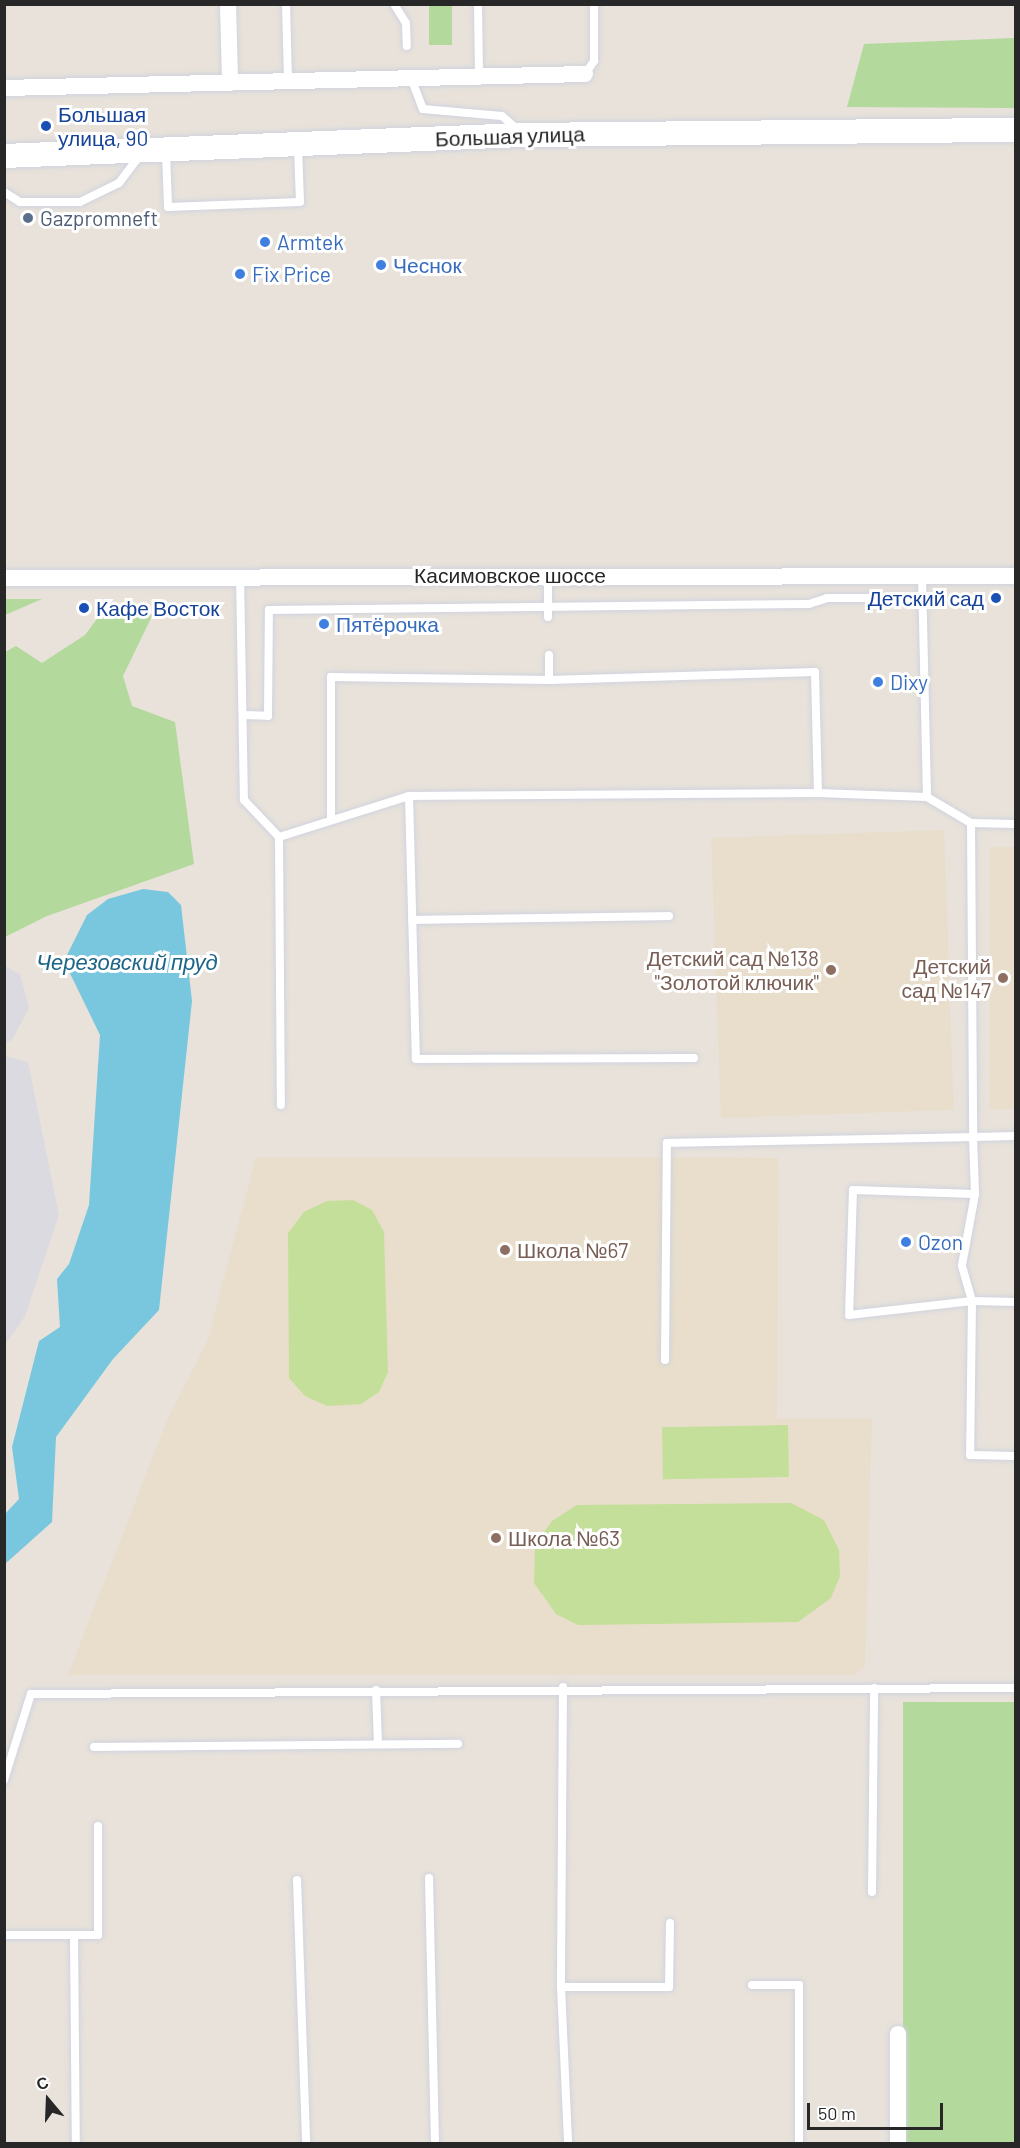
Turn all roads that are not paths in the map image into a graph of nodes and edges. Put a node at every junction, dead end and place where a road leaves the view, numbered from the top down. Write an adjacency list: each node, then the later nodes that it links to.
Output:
1 (228, 4): 11 (street)
2 (286, 4): 10 (lane)
3 (394, 4): 6 (lane)
4 (478, 4): 8 (lane)
5 (594, 4): 7 (lane)
6 (407, 46)
7 (585, 74): 8 (street)
8 (479, 77): 9 (street)
9 (411, 78): 10 (street); 14 (lane)
10 (288, 81): 11 (street)
11 (230, 83): 12 (street)
12 (4, 88)
13 (1016, 130): 14 (street, Большая улица)
14 (523, 135): 15 (street, Большая улица)
15 (298, 143): 16 (street, Большая улица); 16 (lane)
16 (155, 149): 17 (street, Большая улица); 18 (lane)
17 (4, 156)
18 (4, 192)
19 (240, 575): 20 (street, Касимовское шоссе); 23 (street, Касимовское шоссе); 29 (lane)
20 (548, 575): 21 (street, Касимовское шоссе); 25 (lane)
21 (922, 576): 22 (street, Касимовское шоссе); 24 (lane)
22 (1016, 576)
23 (4, 578)
24 (922, 598): 25 (lane); 32 (lane)
25 (548, 606): 26 (lane); 29 (lane)
26 (548, 617)
27 (549, 655): 28 (lane)
28 (549, 680): 30 (lane); 33 (lane)
29 (243, 715): 36 (lane)
30 (818, 793): 31 (lane); 32 (lane)
31 (410, 796): 33 (lane); 38 (lane)
32 (927, 797): 34 (lane)
33 (331, 820): 36 (lane)
34 (971, 823): 35 (lane); 42 (lane)
35 (1016, 824)
36 (279, 837): 40 (lane)
37 (669, 916): 38 (lane)
38 (412, 920): 39 (lane)
39 (694, 1058)
40 (281, 1105)
41 (1016, 1136): 42 (lane)
42 (973, 1137): 43 (lane); 46 (lane)
43 (975, 1194): 44 (lane); 44 (lane)
44 (972, 1301): 45 (lane); 47 (lane)
45 (1016, 1302)
46 (665, 1359)
47 (1016, 1456)
48 (563, 1687): 49 (lane); 51 (lane); 64 (lane)
49 (874, 1688): 50 (lane); 59 (lane)
50 (1016, 1688)
51 (376, 1690): 52 (lane); 55 (lane)
52 (378, 1744): 53 (lane); 54 (lane)
53 (458, 1744)
54 (94, 1747)
55 (4, 1780)
56 (98, 1826): 62 (lane)
57 (429, 1878): 68 (lane)
58 (297, 1880): 67 (lane)
59 (872, 1892)
60 (670, 1923): 64 (lane)
61 (4, 1935): 62 (lane)
62 (74, 1935): 66 (lane)
63 (752, 1985): 70 (lane)
64 (561, 1987): 69 (lane)
65 (898, 2034): 71 (street)
66 (76, 2144)
67 (306, 2144)
68 (435, 2144)
69 (568, 2144)
70 (799, 2144)
71 (898, 2144)

